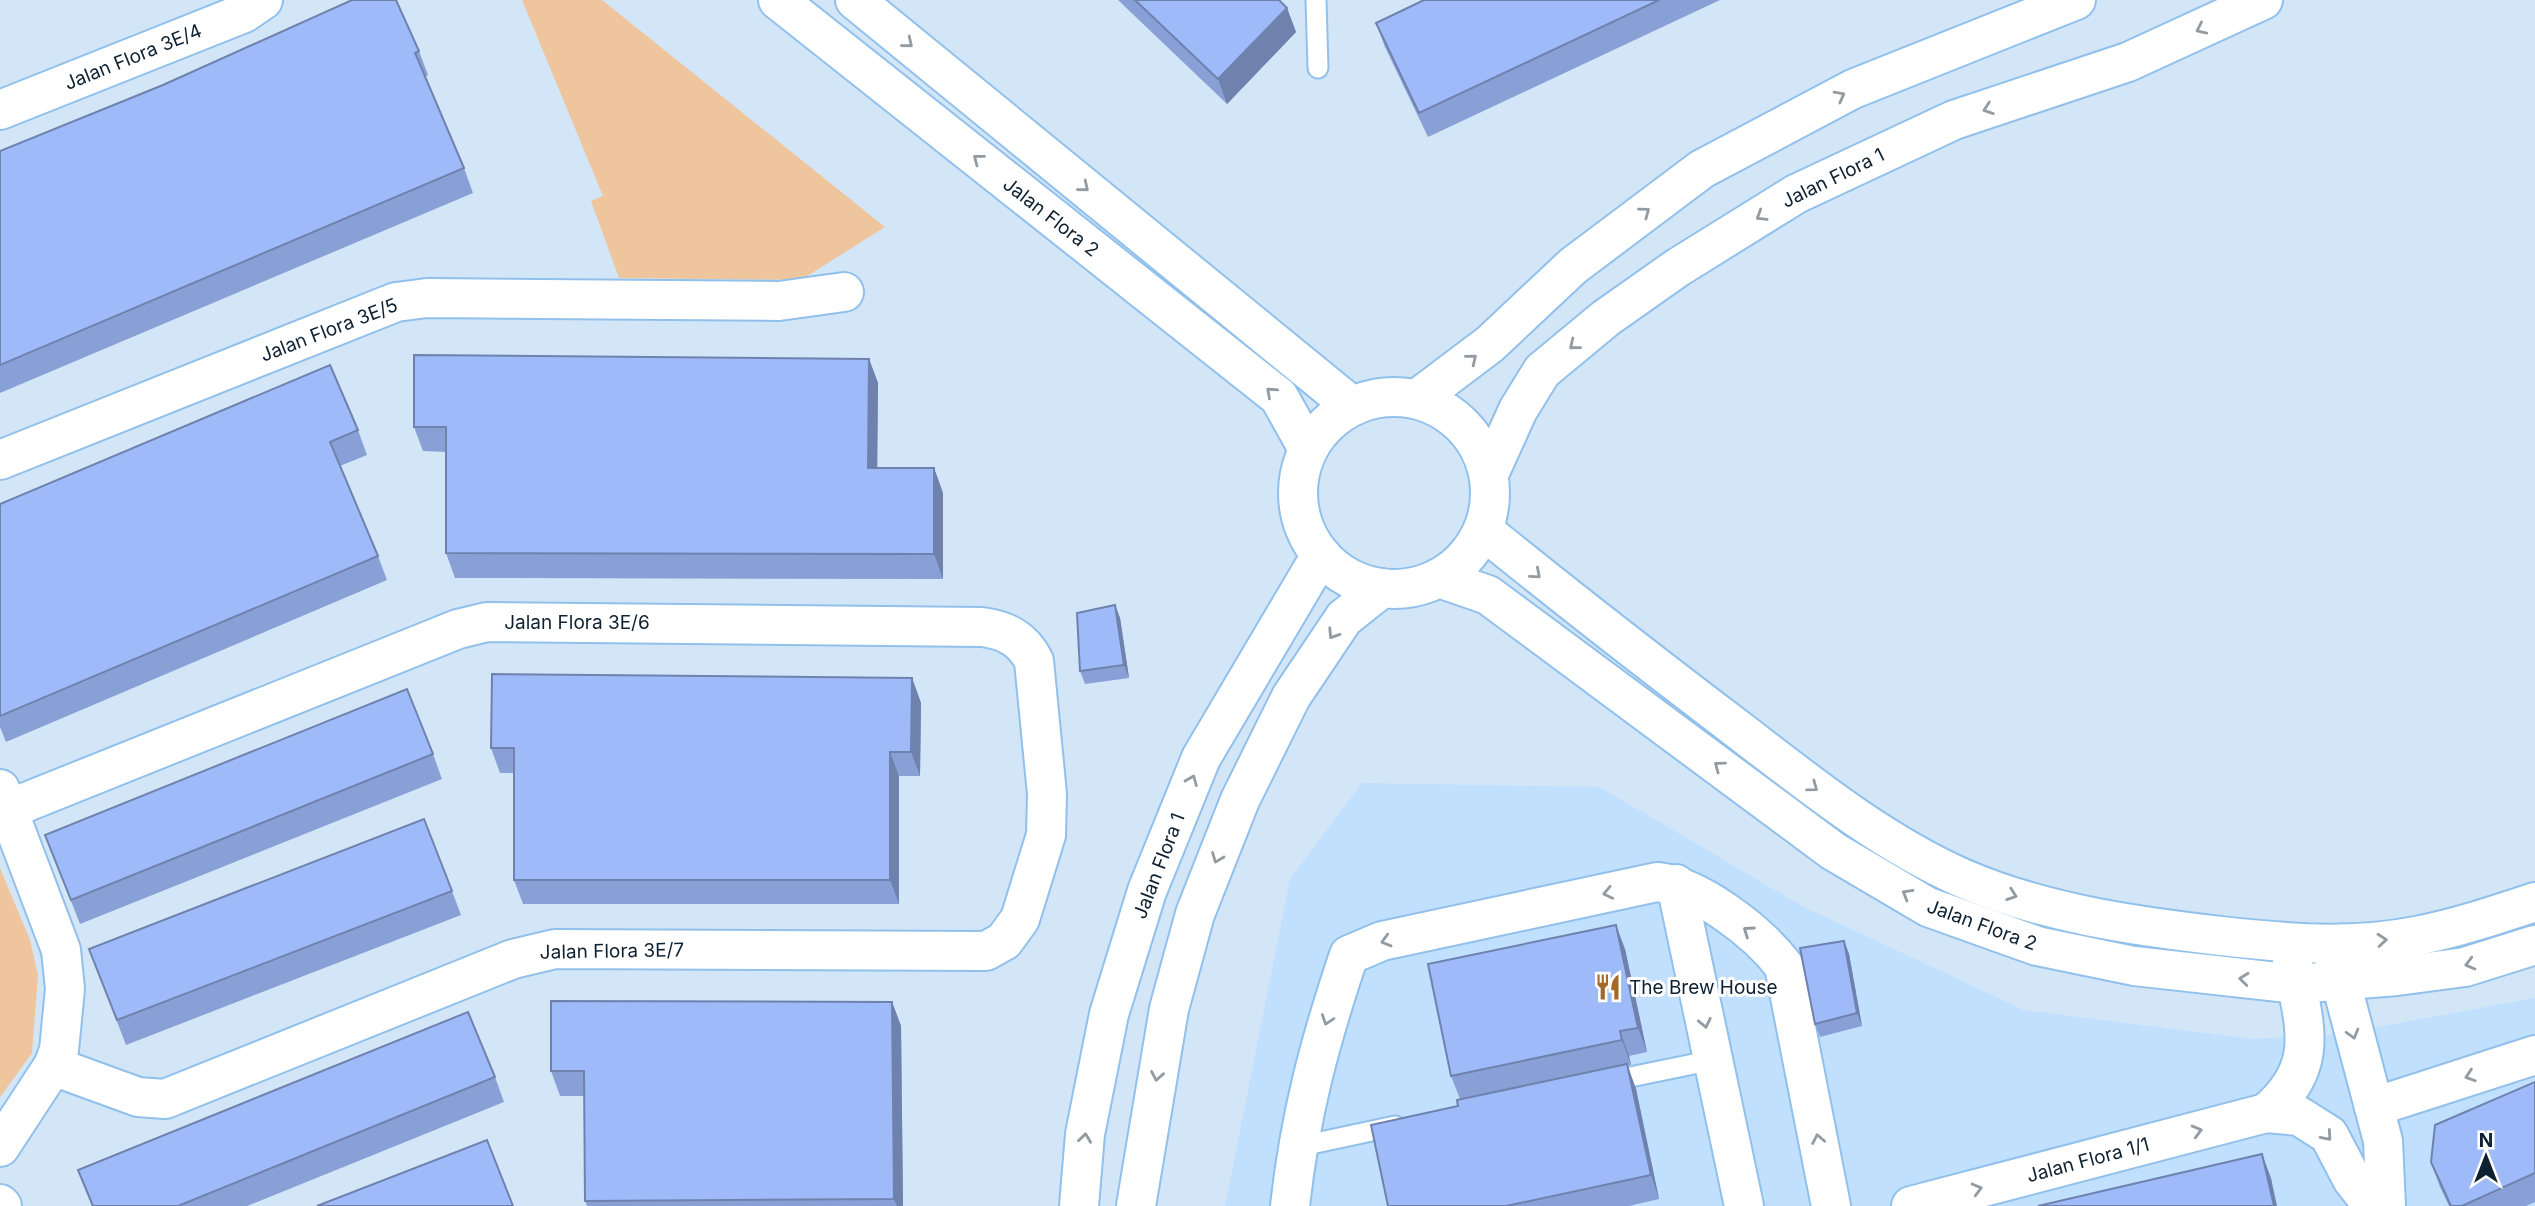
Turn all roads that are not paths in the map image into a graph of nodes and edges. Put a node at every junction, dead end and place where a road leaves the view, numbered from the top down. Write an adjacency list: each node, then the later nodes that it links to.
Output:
1 (263, 0): 8 (street, Jalan Flora 3E/4)
2 (778, 0): 12 (street, Jalan Flora 2, one-way to 2)
3 (855, 0): 11 (street, one-way to 11)
4 (1316, 0): 7 (lane)
5 (2076, 0): 10 (street, one-way to 5)
6 (2263, 0): 14 (street, Jalan Flora 1, one-way to 14)
7 (1318, 68)
8 (0, 110)
9 (844, 292): 13 (street, Jalan Flora 3E/5)
10 (1417, 399): 11 (street, Jalan Flora 1); 14 (street, Jalan Flora 1)
11 (1352, 406): 12 (street, Jalan Flora 1)
12 (1308, 449): 16 (street, Jalan Flora 1)
13 (0, 460)
14 (1489, 474): 15 (street, Jalan Flora 1)
15 (1483, 530): 17 (street, Jalan Flora 1); 23 (street, Jalan Flora 2, one-way to 23)
16 (1321, 555): 18 (street, Jalan Flora 1); 37 (street, Jalan Flora 1, one-way to 16)
17 (1439, 578): 18 (street, Jalan Flora 1); 27 (street, Jalan Flora 2, one-way to 17)
18 (1382, 588): 38 (street, one-way to 38)
19 (1047, 794): 20 (street, Jalan Flora 3E/6); 30 (street, Jalan Flora 3E/7)
20 (4, 799): 30 (street)
21 (1675, 884): 29 (street, one-way to 29); 36 (street, one-way to 36); 41 (street, one-way to 21)
22 (2535, 902): 24 (street, Jalan Flora 2, one-way to 22)
23 (2289, 943): 24 (street, Jalan Flora 2); 27 (street)
24 (2332, 944): 26 (street)
25 (2535, 945): 26 (street, Jalan Flora 2, one-way to 26)
26 (2339, 982): 27 (street, Jalan Flora 2); 32 (street, one-way to 32)
27 (2296, 984): 33 (street)
28 (2535, 1055): 32 (street, one-way to 32)
29 (1713, 1060): 31 (lane); 40 (street)
30 (53, 1066): 35 (street)
31 (1580, 1088)
32 (2374, 1107): 44 (street)
33 (2266, 1113): 42 (street, Jalan Flora 1/1, one-way to 33); 43 (street, one-way to 43)
34 (1419, 1121): 36 (lane)
35 (0, 1147)
36 (1297, 1147): 39 (street)
37 (1079, 1206)
38 (1136, 1206)
39 (1290, 1206)
40 (1744, 1206)
41 (1831, 1206)
42 (1911, 1206)
43 (2374, 1206)
44 (2386, 1206)

